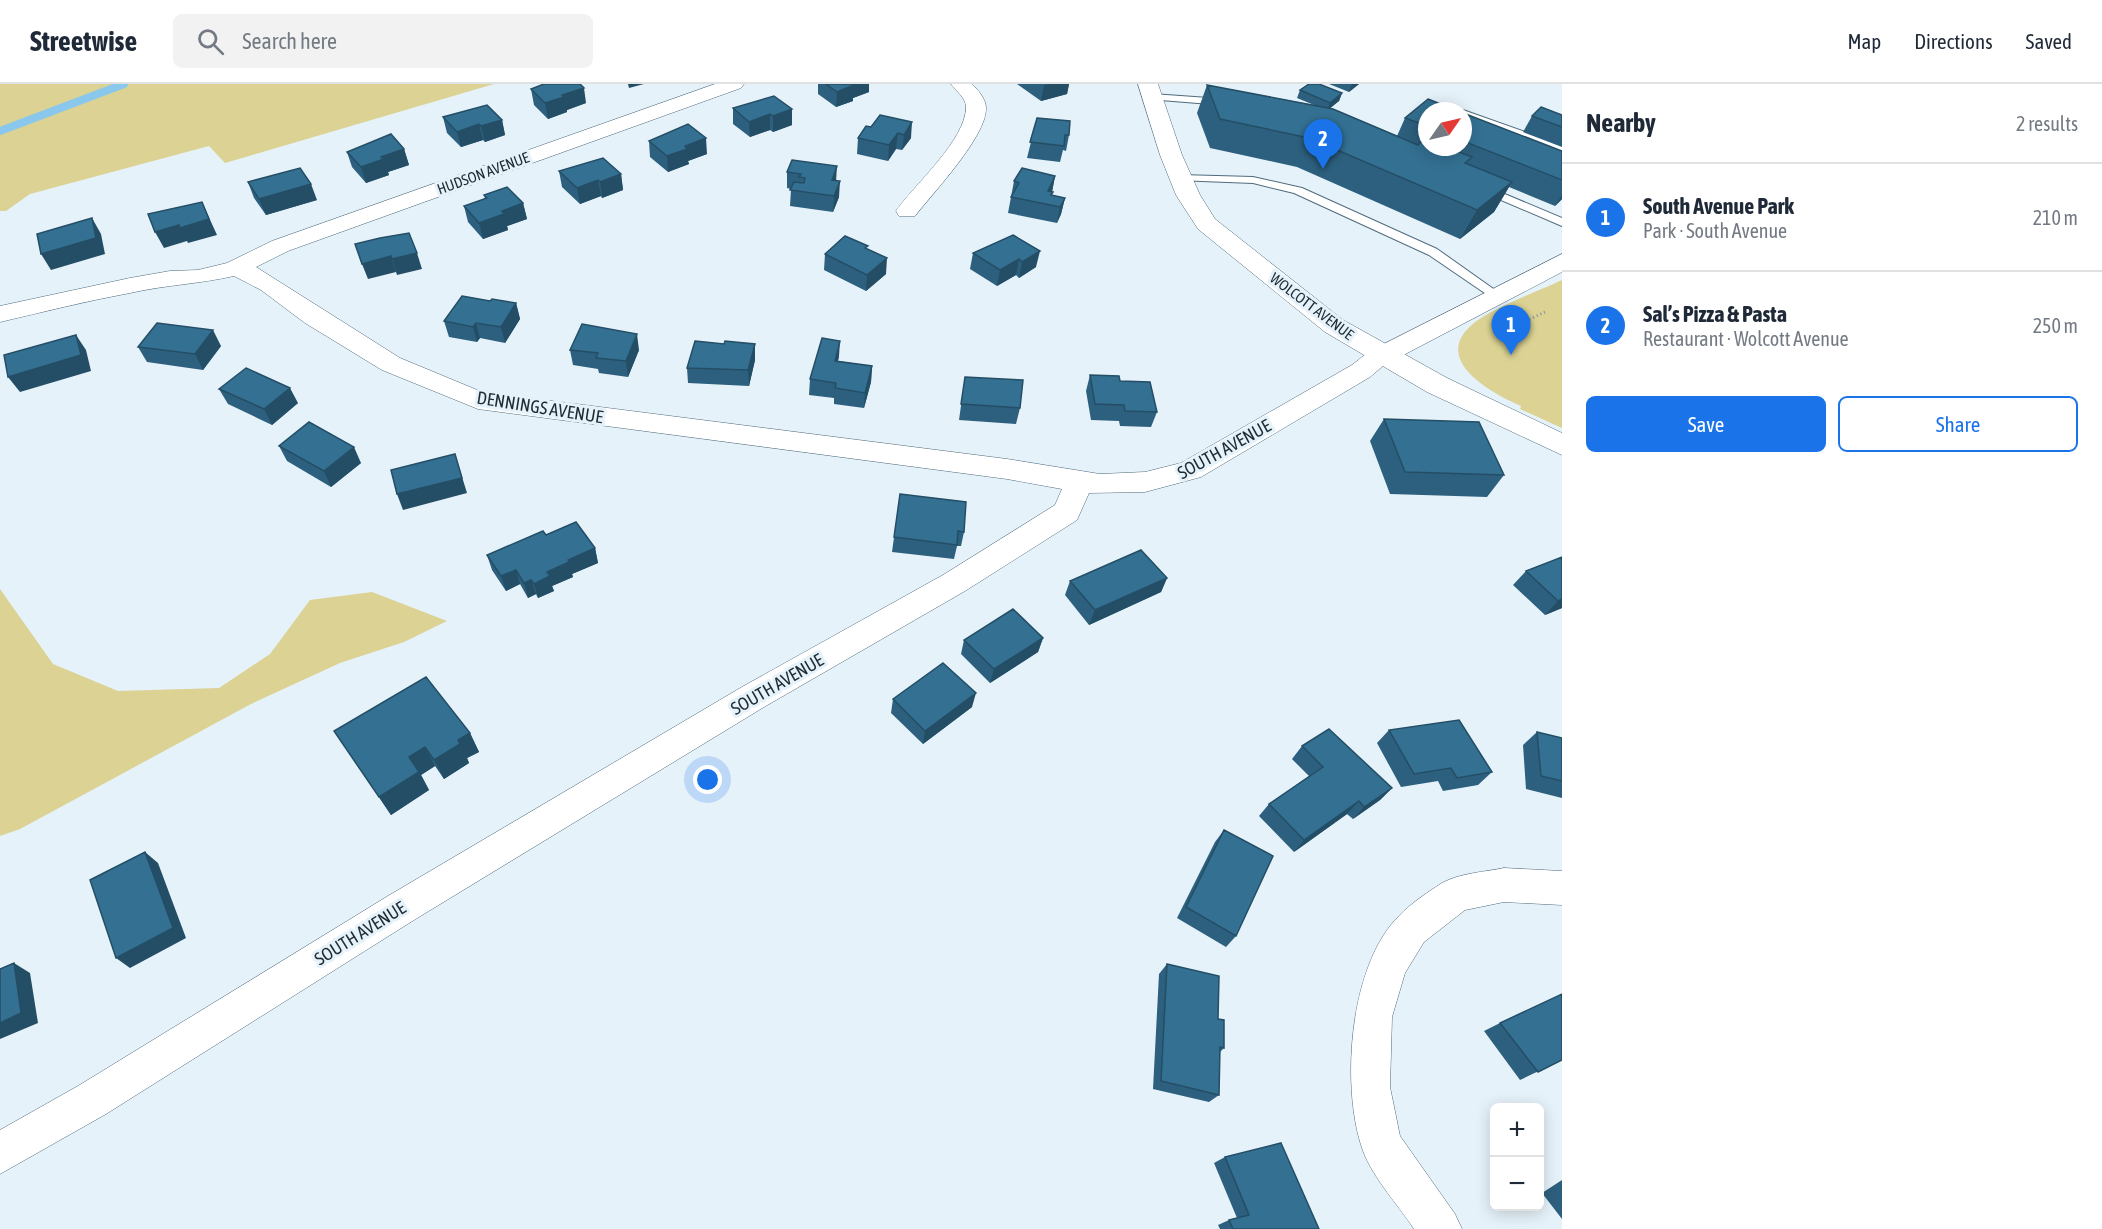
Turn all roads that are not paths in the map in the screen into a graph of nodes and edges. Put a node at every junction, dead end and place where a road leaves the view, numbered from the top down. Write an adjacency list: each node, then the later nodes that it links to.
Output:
1 (734, 84): 12 (street, HUDSON AVENUE)
2 (961, 84): 9 (street)
3 (1150, 90): 4 (lane); 7 (main road, WOLCOTT AVENUE)
4 (1232, 103)
5 (1472, 116): 6 (lane)
6 (1562, 149)
7 (1180, 178): 13 (lane); 15 (main road, WOLCOTT AVENUE)
8 (1476, 185): 10 (lane)
9 (907, 211)
10 (1562, 222)
11 (1562, 262): 13 (main road, SOUTH AVENUE)
12 (235, 268): 14 (street); 17 (street, DENNINGS AVENUE)
13 (1496, 295): 15 (main road, SOUTH AVENUE)
14 (0, 314)
15 (1383, 356): 16 (main road, WOLCOTT AVENUE); 17 (street, SOUTH AVENUE)
16 (1562, 446)
17 (1078, 484): 19 (street, SOUTH AVENUE)
18 (1562, 888): 20 (street)
19 (0, 1154)
20 (1440, 1229)

